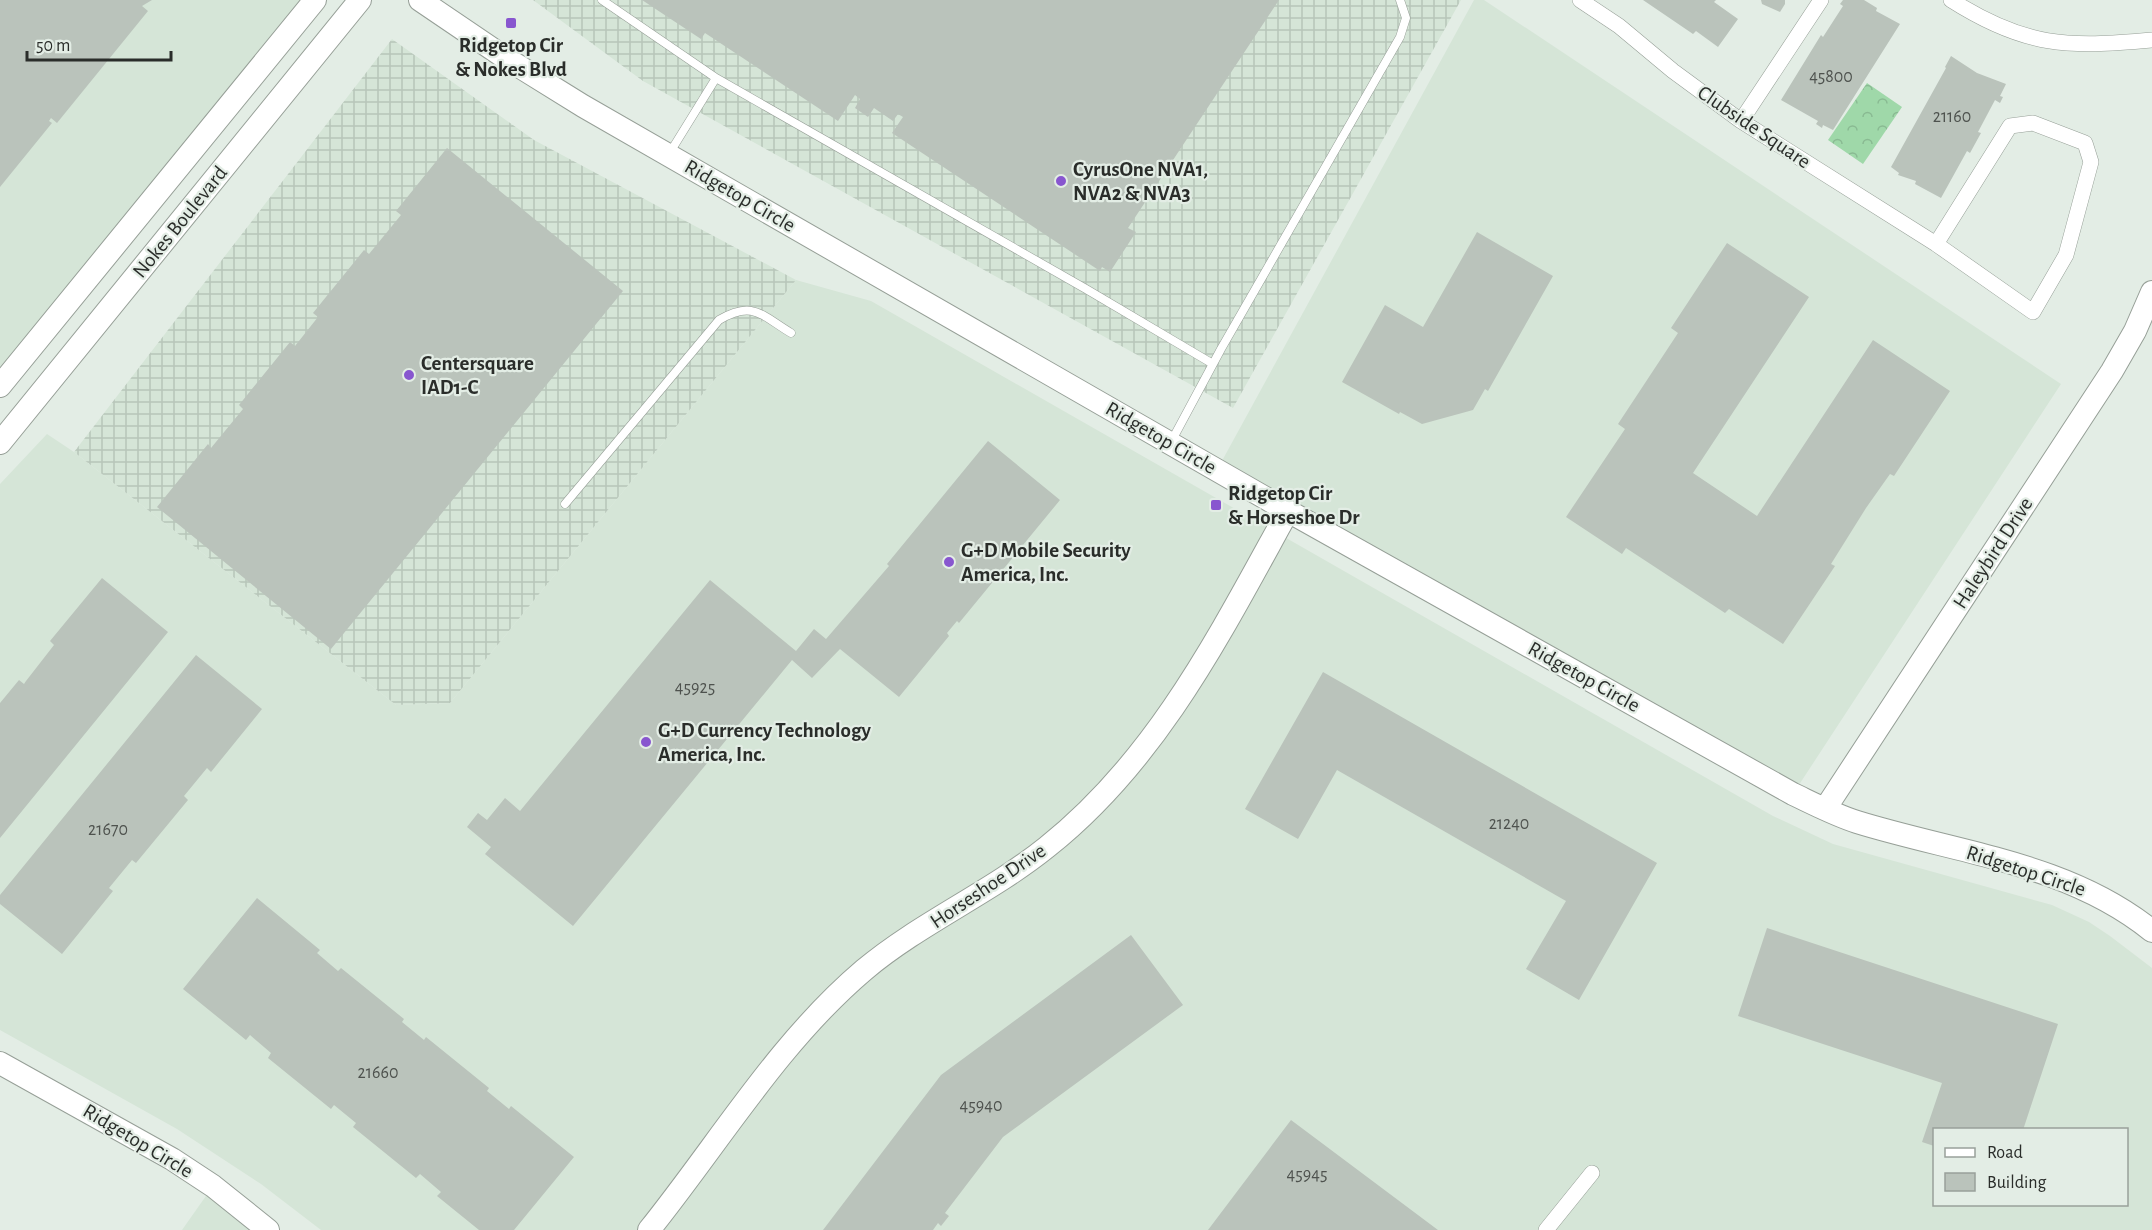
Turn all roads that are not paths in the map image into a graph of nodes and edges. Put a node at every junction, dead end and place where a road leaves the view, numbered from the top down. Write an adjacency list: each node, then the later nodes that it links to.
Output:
1 (315, 0): 17 (street, Nokes Boulevard)
2 (360, 0): 18 (street, Nokes Boulevard)
3 (420, 0): 12 (street, Ridgetop Circle)
4 (602, 0): 10 (lane)
5 (1400, 0): 16 (lane)
6 (1580, 0): 11 (street, Clubside Square)
7 (1821, 0): 11 (street)
8 (1951, 0): 9 (street)
9 (2152, 40)
10 (716, 78): 12 (lane); 16 (lane)
11 (1741, 121): 13 (street, Clubside Square)
12 (668, 155): 19 (street, Ridgetop Circle)
13 (1936, 244): 13 (street, Clubside Square)
14 (2152, 292): 22 (street, Haleybird Drive)
15 (791, 333): 20 (lane)
16 (1213, 364): 19 (lane)
17 (0, 386)
18 (0, 443)
19 (1171, 444): 21 (street, Ridgetop Circle)
20 (565, 504)
21 (1288, 511): 22 (street, Ridgetop Circle); 27 (street, Horseshoe Drive)
22 (1825, 809): 23 (street, Ridgetop Circle)
23 (2152, 931)
24 (0, 1063): 26 (street, Ridgetop Circle)
25 (1592, 1173): 28 (street)
26 (268, 1230)
27 (649, 1230)
28 (1546, 1230)

